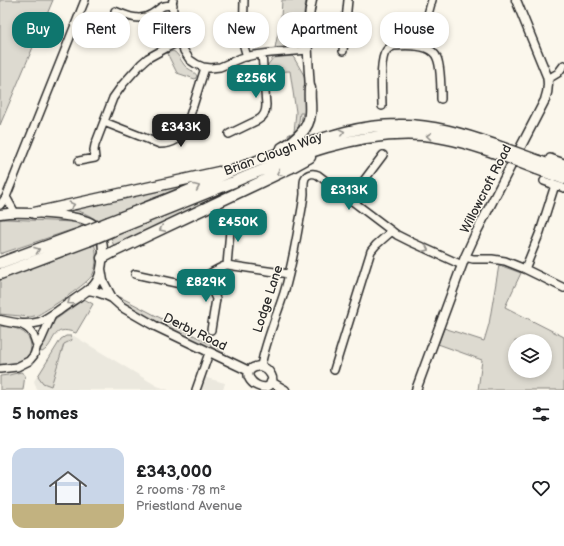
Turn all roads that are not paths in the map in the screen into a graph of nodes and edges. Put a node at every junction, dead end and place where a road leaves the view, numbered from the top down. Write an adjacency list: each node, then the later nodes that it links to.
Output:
1 (85, 0): 42 (street)
2 (312, 0): 16 (main road)
3 (348, 0): 17 (street)
4 (432, 0): 9 (street)
5 (516, 0): 22 (main road, Willowcroft Road)
6 (246, 2): 19 (street)
7 (173, 3): 10 (street)
8 (115, 11): 10 (street)
9 (429, 12)
10 (132, 18): 11 (street)
11 (130, 23)
12 (165, 48): 26 (street)
13 (183, 48): 21 (street)
14 (390, 48): 25 (street)
15 (426, 48): 24 (street)
16 (308, 50): 18 (street); 23 (main road)
17 (343, 51)
18 (262, 54): 19 (street); 27 (street)
19 (246, 56): 21 (street)
20 (564, 65): 22 (street)
21 (206, 68): 26 (street)
22 (548, 79): 53 (main road, Willowcroft Road)
23 (310, 88): 31 (highway)
24 (439, 95)
25 (384, 102)
26 (104, 122): 33 (street)
27 (232, 130)
28 (326, 148): 29 (highway, Brian Clough Way, one-way to 28); 49 (highway, Brian Clough Way); 52 (highway, one-way to 52)
29 (494, 149): 31 (highway, Brian Clough Way, one-way to 29); 35 (highway, Brian Clough Way, bridge)
30 (384, 155): 43 (street)
31 (265, 158): 36 (highway, Brian Clough Way)
32 (550, 158): 34 (street)
33 (79, 161)
34 (564, 163)
35 (538, 165): 37 (highway, Brian Clough Way); 38 (highway, Brian Clough Way)
36 (240, 169): 46 (highway, one-way to 36); 49 (highway, Brian Clough Way, one-way to 36)
37 (564, 171)
38 (564, 179)
39 (544, 181): 40 (street)
40 (555, 185): 41 (street); 57 (street)
41 (564, 188)
42 (6, 197): 44 (street); 45 (street)
43 (350, 199): 50 (street); 60 (street, Lodge Lane)
44 (0, 205)
45 (15, 213): 46 (main road); 47 (main road)
46 (34, 213): 52 (main road)
47 (0, 214)
48 (231, 219): 55 (street)
49 (111, 227): 51 (highway, Brian Clough Way, bridge)
50 (392, 231): 53 (street, one-way to 53); 73 (street)
51 (86, 236): 54 (highway, Brian Clough Way, one-way to 51); 58 (highway, Brian Clough Way)
52 (102, 258): 56 (main road)
53 (463, 260): 57 (street); 79 (main road, Willowcroft Road)
54 (0, 263)
55 (227, 265): 60 (street); 61 (street)
56 (101, 269): 63 (main road); 64 (main road, Derby Road)
57 (525, 269): 62 (street)
58 (0, 274)
59 (135, 274): 61 (street)
60 (289, 274): 71 (street, Lodge Lane)
61 (206, 276): 68 (street)
62 (564, 288)
63 (88, 290): 64 (main road, Derby Road); 65 (main road, one-way to 65)
64 (112, 298): 70 (main road, Derby Road)
65 (52, 314): 67 (main road); 69 (street)
66 (0, 320): 67 (main road)
67 (20, 324): 69 (street)
68 (211, 330)
69 (37, 346): 72 (street)
70 (209, 353): 74 (main road, Derby Road); 77 (street)
71 (261, 366): 74 (main road); 75 (main road)
72 (0, 369)
73 (334, 370)
74 (249, 371): 76 (main road)
75 (271, 382): 76 (main road); 78 (main road)
76 (258, 389)
77 (196, 390)
78 (285, 390)
79 (416, 390)

